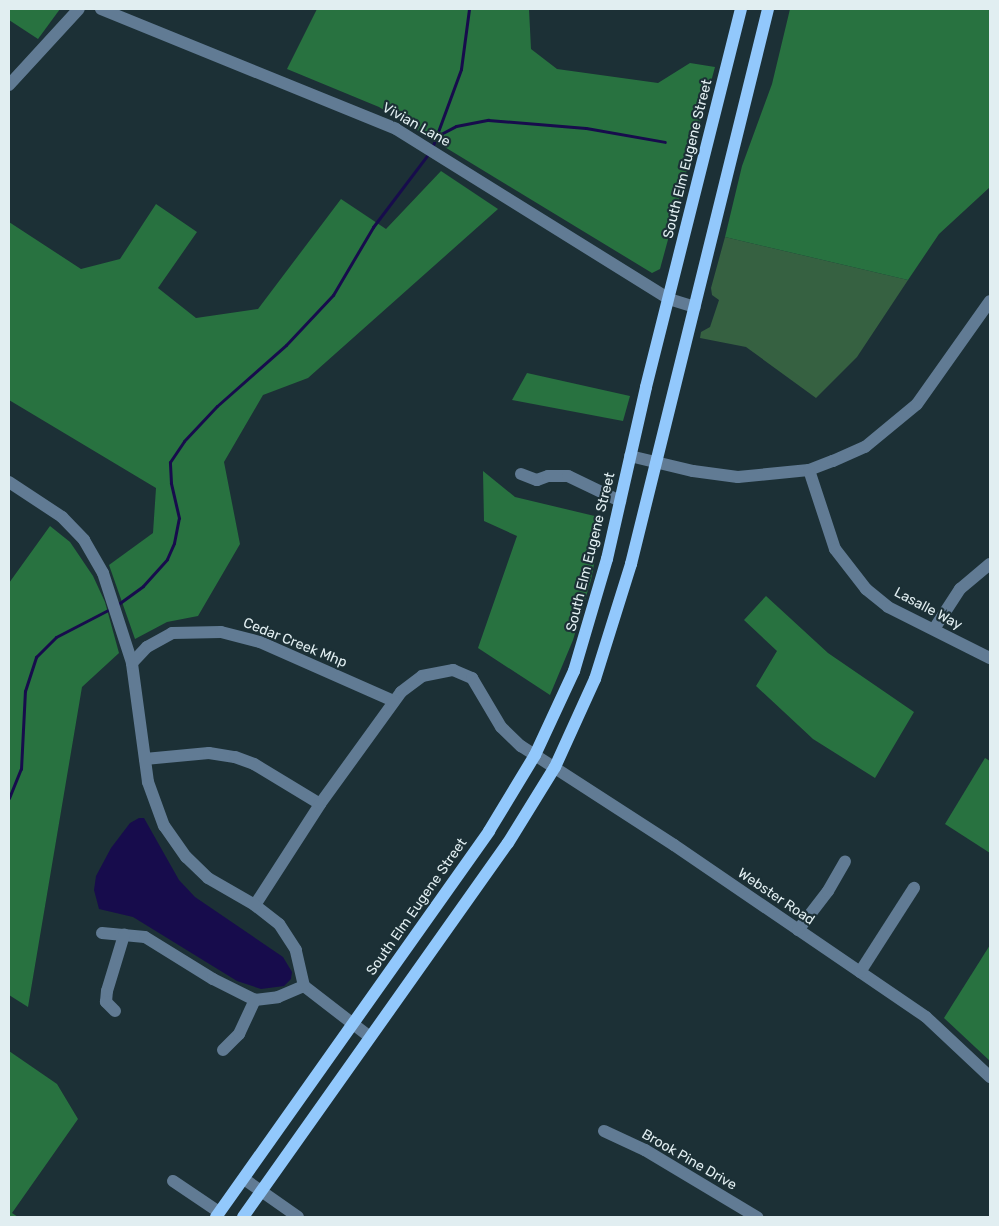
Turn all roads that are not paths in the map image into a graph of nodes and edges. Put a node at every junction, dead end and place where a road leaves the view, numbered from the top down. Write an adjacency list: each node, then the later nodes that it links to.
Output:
1 (79, 9): 5 (street)
2 (101, 9): 6 (street, Vivian Lane)
3 (741, 9): 6 (main road, South Elm Eugene Street)
4 (768, 9): 8 (main road)
5 (9, 85)
6 (669, 298): 8 (street, Vivian Lane); 9 (main road, South Elm Eugene Street)
7 (990, 301): 11 (street)
8 (695, 307): 10 (main road)
9 (630, 456): 10 (street); 14 (main road, South Elm Eugene Street)
10 (656, 463): 11 (street); 22 (main road)
11 (809, 470): 16 (street, Lasalle Way)
12 (521, 474): 14 (street)
13 (9, 482): 18 (street)
14 (620, 501): 20 (main road, South Elm Eugene Street)
15 (990, 564): 16 (street)
16 (934, 629): 17 (street, Lasalle Way)
17 (990, 658)
18 (132, 663): 19 (street, Cedar Creek Mhp); 21 (street)
19 (394, 701): 20 (street); 23 (street)
20 (535, 755): 22 (street, Webster Road); 34 (main road, South Elm Eugene Street)
21 (146, 759): 23 (street); 26 (street)
22 (555, 767): 27 (street, Webster Road); 35 (main road)
23 (320, 804): 26 (street)
24 (845, 861): 27 (street)
25 (914, 888): 30 (street)
26 (255, 905): 31 (street)
27 (798, 930): 30 (street, Webster Road)
28 (102, 933): 29 (street)
29 (124, 935): 32 (street); 33 (street)
30 (860, 972): 37 (street, Webster Road)
31 (304, 986): 32 (street); 34 (street)
32 (255, 1000): 36 (street)
33 (115, 1011)
34 (351, 1024): 35 (street); 39 (main road, South Elm Eugene Street)
35 (370, 1037): 41 (main road)
36 (223, 1050)
37 (990, 1077)
38 (604, 1131): 45 (street, Brook Pine Drive)
39 (244, 1179): 41 (street); 42 (main road, South Elm Eugene Street)
40 (173, 1181): 42 (street)
41 (262, 1192): 43 (main road); 44 (street)
42 (218, 1215)
43 (243, 1217)
44 (298, 1217)
45 (757, 1217)

